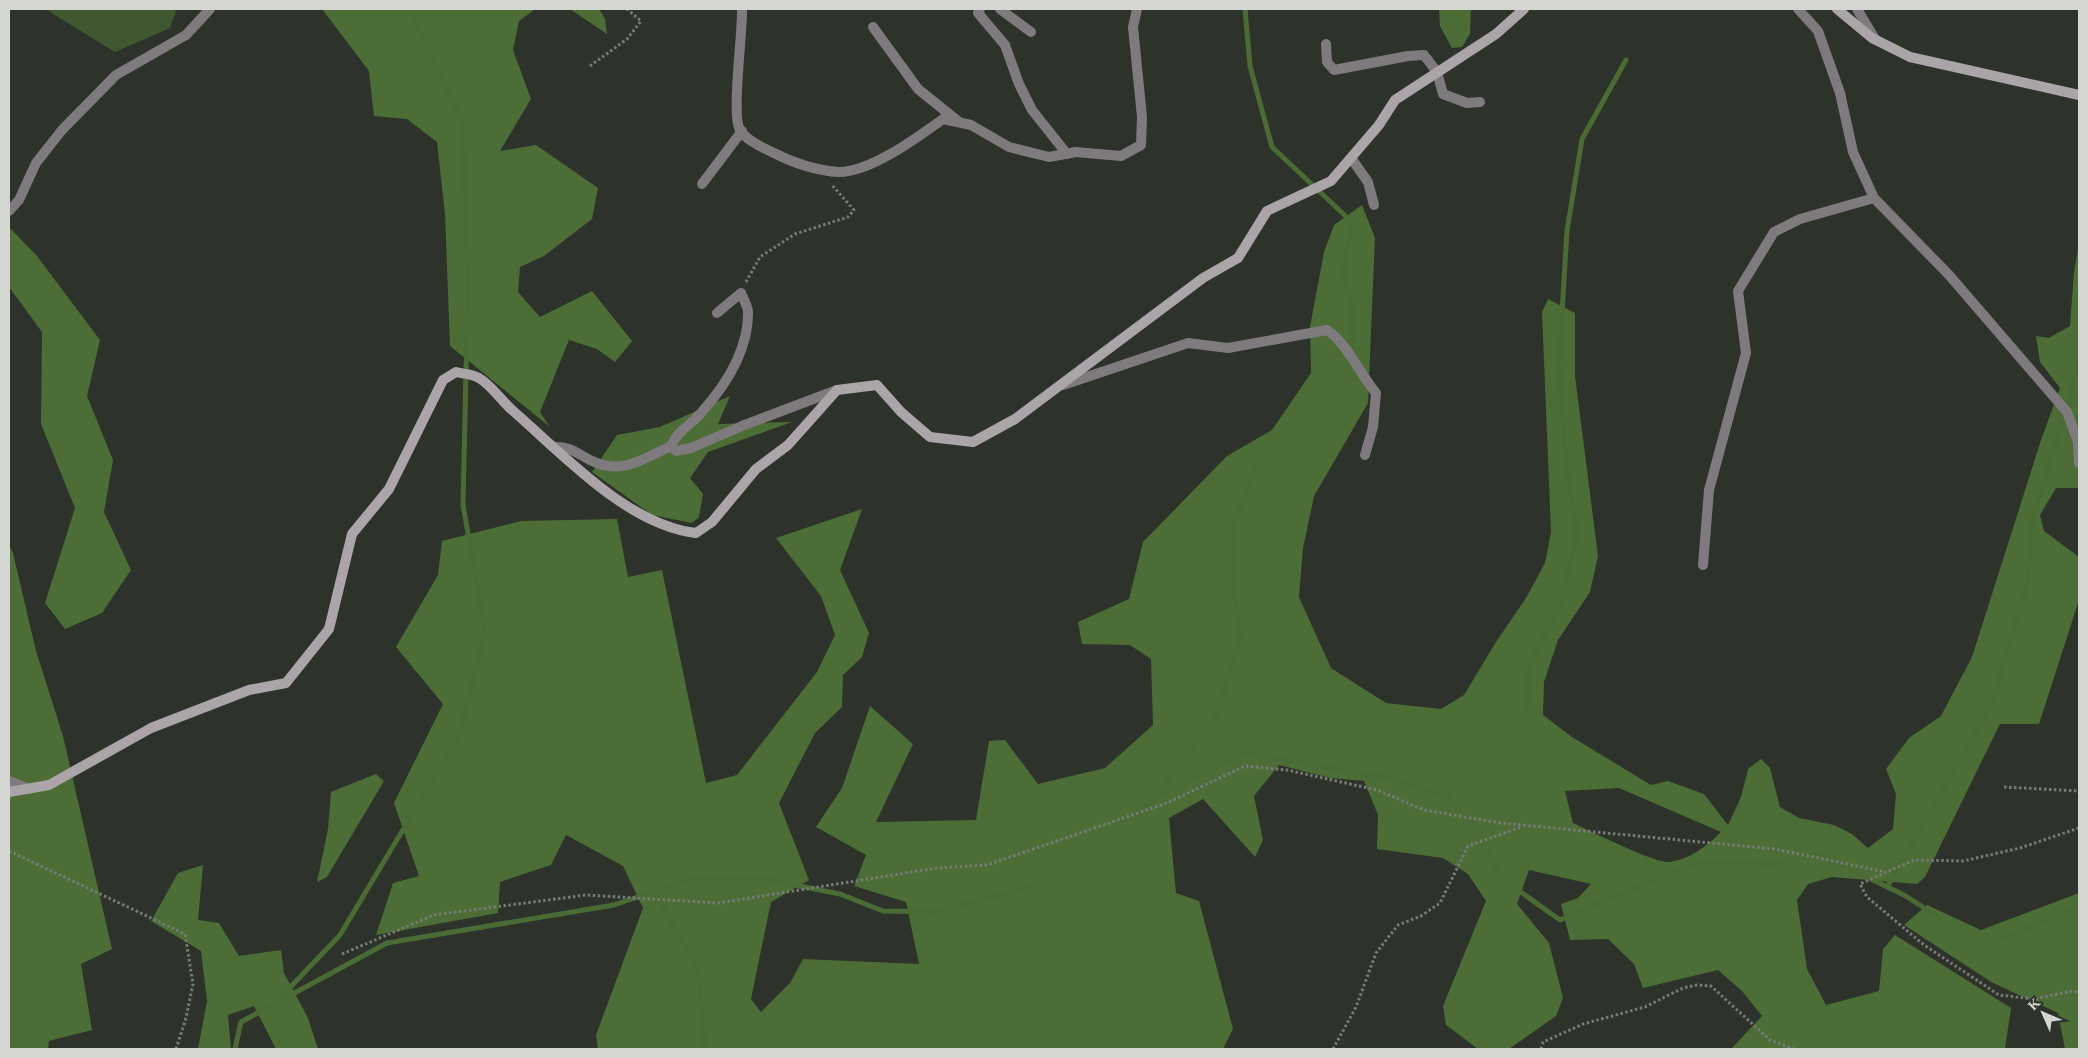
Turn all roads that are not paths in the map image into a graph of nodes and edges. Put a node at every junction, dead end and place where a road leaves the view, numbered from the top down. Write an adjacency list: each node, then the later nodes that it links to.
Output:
1 (210, 9): 24 (street)
2 (742, 9): 18 (street)
3 (980, 9): 19 (street)
4 (1000, 9): 11 (street)
5 (1137, 9): 19 (street)
6 (1524, 9): 14 (street)
7 (1798, 9): 22 (street)
8 (1837, 9): 12 (street)
9 (1857, 9): 12 (street)
10 (873, 27): 17 (street)
11 (1031, 32)
12 (1876, 40): 15 (street)
13 (1326, 44): 14 (street)
14 (1437, 72): 16 (street); 20 (street)
15 (2079, 95)
16 (1480, 102)
17 (960, 123): 18 (street); 19 (street)
18 (742, 132): 21 (street)
19 (1067, 154)
20 (1351, 158): 23 (street); 26 (street)
21 (702, 184)
22 (1874, 198): 31 (street); 32 (street)
23 (1374, 205)
24 (9, 211)
25 (716, 313): 28 (street)
26 (1060, 386): 27 (street); 30 (street)
27 (837, 390): 28 (street); 29 (street)
28 (671, 446): 29 (street)
29 (555, 447): 34 (street)
30 (1366, 455)
31 (2079, 463)
32 (1703, 565)
33 (9, 780): 34 (street)
34 (29, 789): 35 (street)
35 (9, 792)

